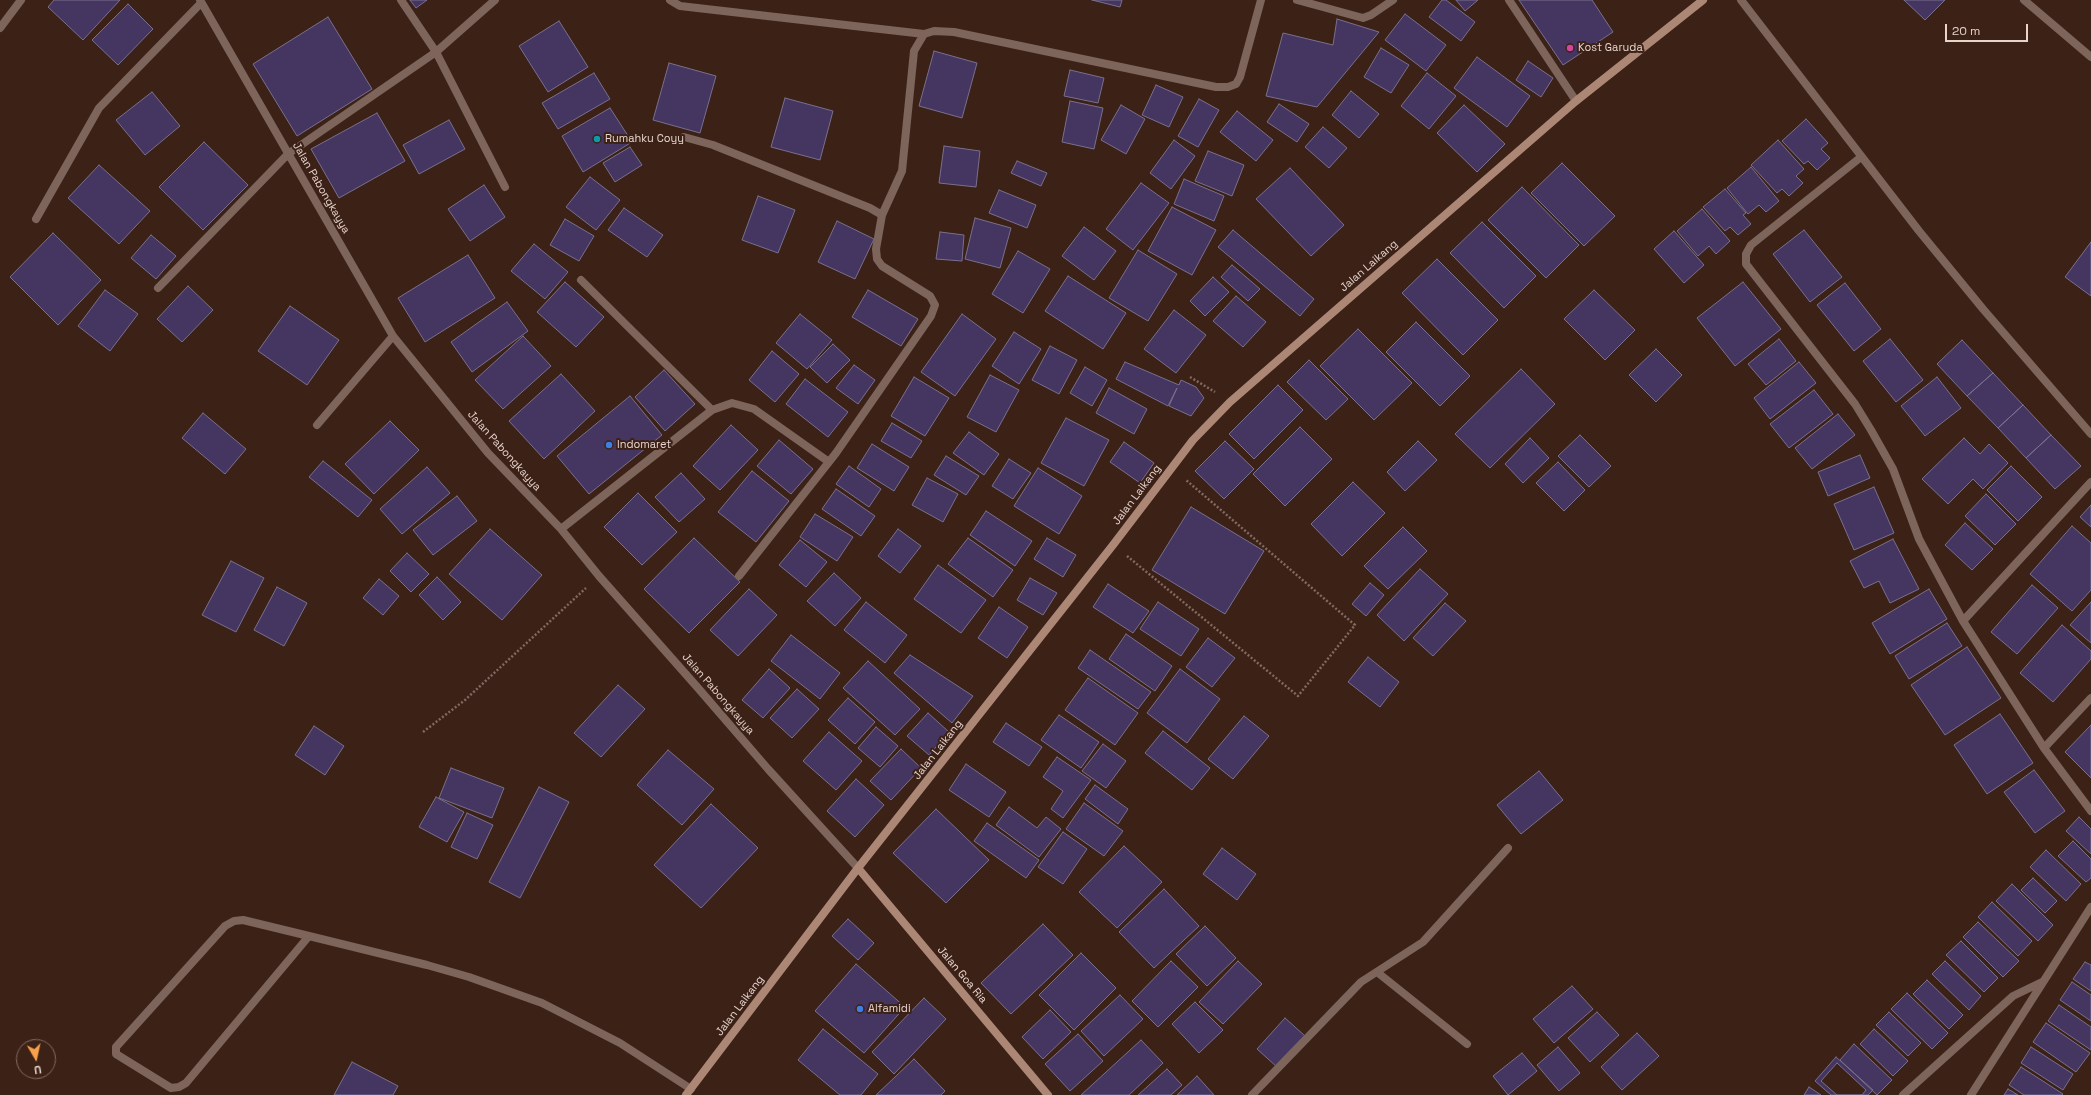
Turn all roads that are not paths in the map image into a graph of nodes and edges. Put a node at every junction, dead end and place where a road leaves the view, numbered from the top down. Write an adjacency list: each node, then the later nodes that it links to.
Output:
1 (21, 0): 13 (street)
2 (401, 0): 15 (street)
3 (495, 0): 15 (street)
4 (670, 0): 14 (street)
5 (1261, 0): 14 (street)
6 (1298, 0): 7 (street)
7 (1393, 0)
8 (1509, 0): 17 (street)
9 (1703, 0): 17 (main road, Jalan Laikang)
10 (1741, 0): 20 (street)
11 (2024, 0): 16 (street)
12 (200, 1): 19 (street, Jalan Pabongkayya); 23 (street)
13 (0, 28)
14 (924, 34): 22 (street)
15 (436, 52): 19 (street); 21 (street)
16 (2091, 57)
17 (1576, 101): 39 (main road, Jalan Laikang)
18 (684, 137): 22 (street)
19 (288, 154): 25 (street); 26 (street, Jalan Pabongkayya)
20 (1861, 157): 29 (street); 34 (street)
21 (505, 187)
22 (882, 215): 30 (street)
23 (36, 219)
24 (581, 280): 27 (street)
25 (158, 288)
26 (394, 336): 28 (street); 32 (street, Jalan Pabongkayya)
27 (712, 410): 30 (street); 32 (street)
28 (317, 425)
29 (2091, 434)
30 (829, 462): 33 (street)
31 (2091, 482): 34 (street)
32 (561, 529): 39 (street, Jalan Pabongkayya)
33 (739, 576)
34 (1963, 621): 36 (street)
35 (2091, 698): 36 (street)
36 (2044, 748): 37 (street)
37 (2091, 811)
38 (1508, 848): 42 (street)
39 (858, 868): 45 (main road, Jalan Laikang); 46 (main road, Jalan Goa Ria)
40 (2091, 907): 43 (street)
41 (309, 936): 41 (street); 45 (street)
42 (1376, 972): 44 (street); 47 (street)
43 (2042, 982): 48 (street); 49 (street)
44 (1467, 1044)
45 (688, 1092)
46 (1048, 1095)
47 (1252, 1095)
48 (1903, 1095)
49 (1971, 1095)

